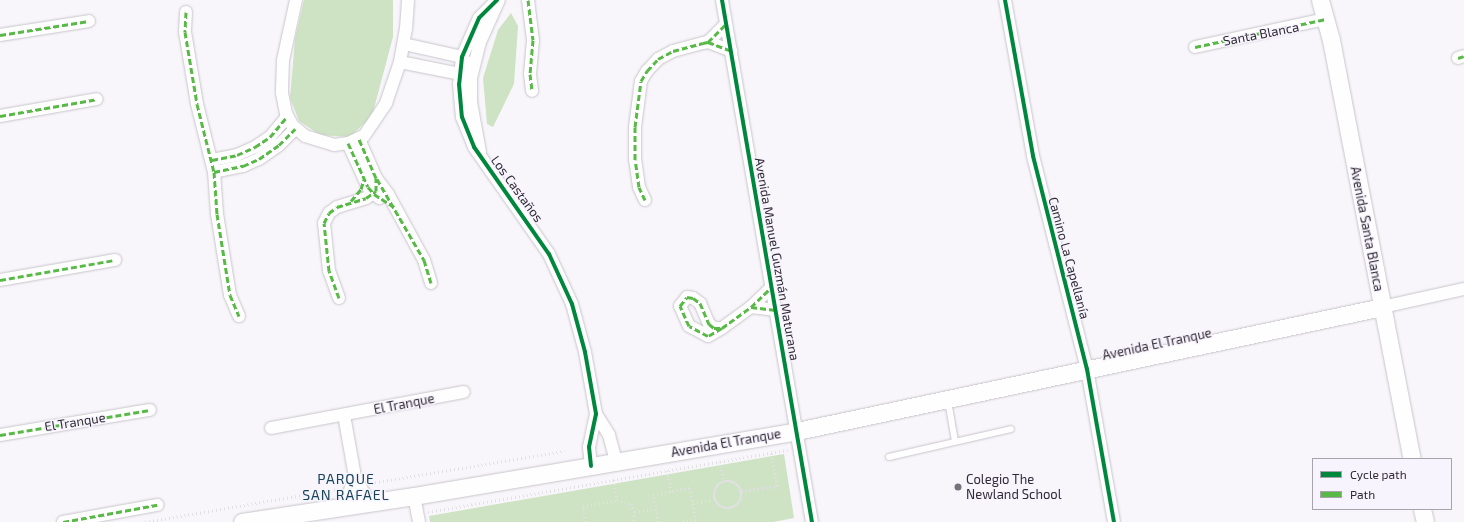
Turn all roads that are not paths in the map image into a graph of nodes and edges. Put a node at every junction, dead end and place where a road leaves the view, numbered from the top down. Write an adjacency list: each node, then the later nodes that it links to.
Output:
1 (296, 0): 24 (street)
2 (408, 0): 14 (street)
3 (498, 0): 17 (street, Los Castaños); 19 (street, Los Castaños)
4 (528, 0): 21 (street)
5 (722, 0): 11 (street, Avenida Manuel Guzmán Maturana)
6 (1005, 0): 45 (street, Camino La Capellanía)
7 (1320, 0): 9 (main road, Avenida Santa Blanca)
8 (186, 12): 28 (street)
9 (1326, 20): 15 (street, Santa Blanca); 41 (main road, Avenida Santa Blanca)
10 (89, 21): 12 (street)
11 (726, 24): 13 (street); 16 (street, Avenida Manuel Guzmán Maturana)
12 (0, 35)
13 (708, 42): 16 (street); 31 (street)
14 (404, 44): 17 (street); 18 (street)
15 (1195, 47)
16 (731, 51): 37 (street, Avenida Manuel Guzmán Maturana)
17 (462, 57): 19 (street); 20 (street, Los Castaños)
18 (400, 62): 20 (street); 26 (street)
19 (472, 70): 20 (street); 27 (street, Los Castaños)
20 (460, 74): 27 (street, Los Castaños)
21 (532, 91)
22 (97, 99): 23 (street)
23 (0, 116)
24 (287, 117): 25 (street); 28 (street)
25 (295, 129): 26 (street); 28 (street)
26 (354, 141): 29 (street)
27 (480, 155): 49 (street, Los Castaños)
28 (213, 166): 43 (street)
29 (370, 179): 30 (street); 32 (street); 33 (street)
30 (374, 194): 32 (street); 33 (street)
31 (645, 200)
32 (351, 201): 39 (street)
33 (394, 206): 36 (street)
34 (115, 260): 35 (street)
35 (0, 280)
36 (430, 283)
37 (772, 287): 40 (street); 42 (street, Avenida Manuel Guzmán Maturana)
38 (1464, 289): 41 (street, Avenida El Tranque)
39 (339, 298)
40 (751, 307): 42 (street); 44 (street)
41 (1382, 307): 45 (main road, Avenida El Tranque); 57 (main road, Avenida Santa Blanca)
42 (776, 310): 53 (street, Avenida Manuel Guzmán Maturana)
43 (239, 316)
44 (722, 328)
45 (1087, 370): 47 (main road, Avenida El Tranque); 70 (street, Camino La Capellanía)
46 (464, 392): 50 (street, El Tranque)
47 (947, 399): 53 (main road, Avenida El Tranque); 55 (lane)
48 (150, 410): 54 (street, El Tranque)
49 (596, 414): 58 (street, Los Castaños); 59 (street, Los Castaños)
50 (344, 415): 51 (street, El Tranque); 60 (street)
51 (271, 428)
52 (1011, 429): 55 (lane)
53 (796, 431): 58 (main road, Avenida El Tranque); 69 (street, Avenida Manuel Guzmán Maturana)
54 (0, 435)
55 (956, 441): 56 (lane)
56 (889, 457)
57 (1412, 458)
58 (616, 462): 59 (main road, Avenida El Tranque)
59 (591, 466): 61 (main road, Avenida El Tranque)
60 (355, 477): 62 (street); 64 (street)
61 (414, 496): 62 (main road, Avenida El Tranque); 66 (street)
62 (369, 502): 64 (main road, Avenida El Tranque)
63 (157, 505): 67 (street)
64 (344, 506): 68 (main road, Avenida El Tranque)
65 (1422, 510): 71 (main road)
66 (418, 518)
67 (63, 522)
68 (242, 522)
69 (812, 522)
70 (1114, 522)
71 (1425, 522)

